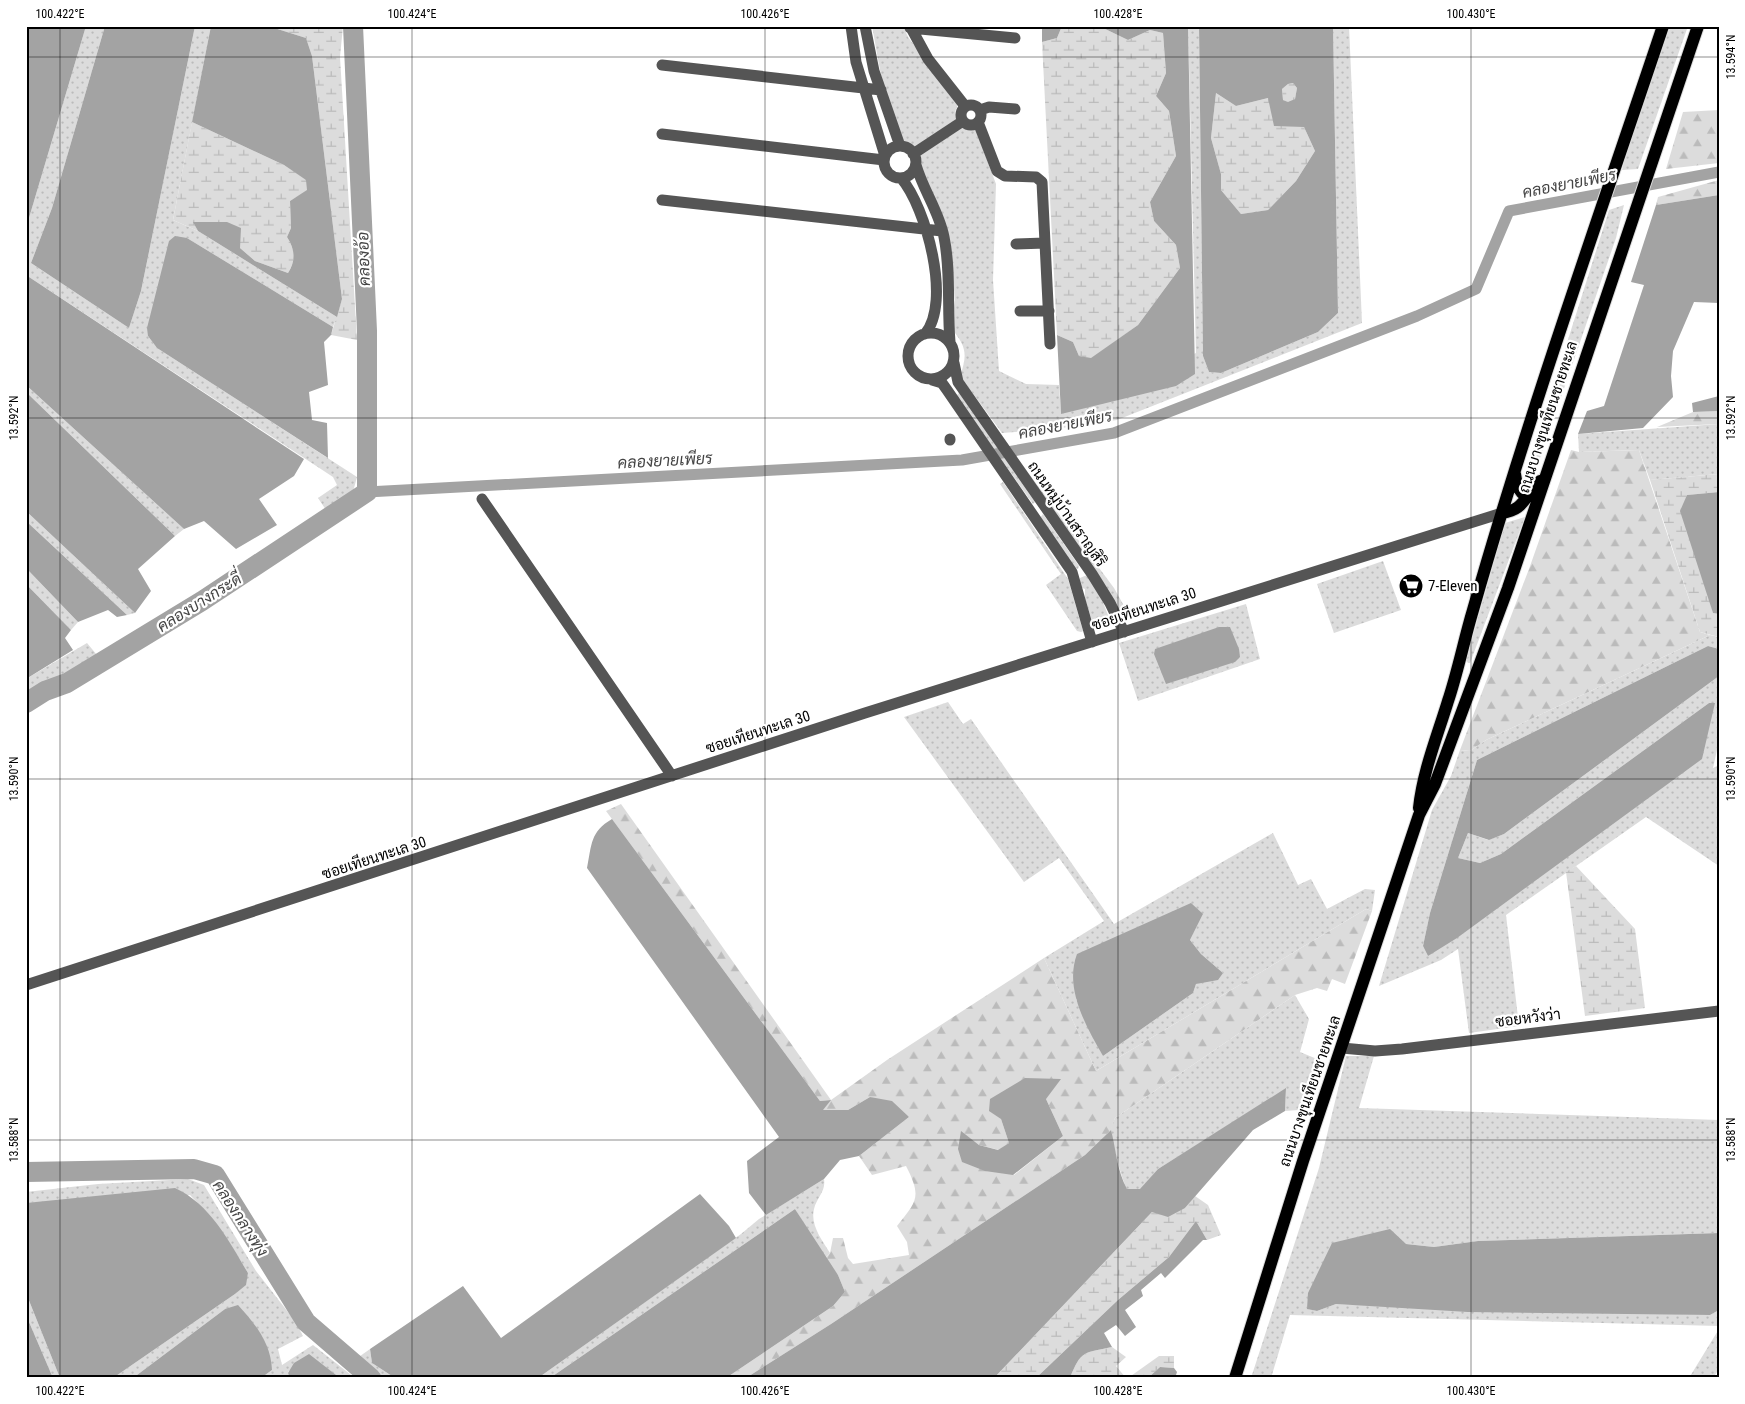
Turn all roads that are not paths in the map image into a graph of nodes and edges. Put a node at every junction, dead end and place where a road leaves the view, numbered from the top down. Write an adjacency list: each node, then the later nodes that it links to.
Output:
1 (851, 26): 8 (street)
2 (865, 26): 9 (street)
3 (1663, 26): 32 (main road, ถนนบางขุนเทียนชายทะเล)
4 (1698, 26): 33 (main road, ถนนบางขุนเทียนชายทะเล)
5 (910, 27): 6 (street); 10 (street)
6 (1014, 38)
7 (662, 65): 8 (street)
8 (864, 88): 9 (street); 17 (street)
9 (882, 90): 16 (street)
10 (965, 106): 12 (street); 13 (street)
11 (1015, 109): 12 (street)
12 (980, 110): 14 (street)
13 (963, 121): 14 (street); 18 (street)
14 (978, 122): 23 (street)
15 (662, 134): 17 (street)
16 (900, 146): 17 (street); 18 (street)
17 (885, 158): 19 (street)
18 (915, 159): 19 (street); 22 (street)
19 (901, 178): 21 (street)
20 (662, 200): 21 (street)
21 (928, 230): 22 (street); 27 (street)
22 (942, 231): 28 (street)
23 (1045, 243): 24 (street); 25 (street)
24 (1016, 244)
25 (1049, 310): 26 (street); 29 (street)
26 (1020, 311)
27 (925, 334): 28 (street); 31 (street)
28 (950, 342): 30 (street)
29 (1050, 344)
30 (954, 363): 31 (street); 36 (street, ถนนหมู่บ้านสราญสิริ)
31 (932, 380): 37 (street, ถนนหมู่บ้านสราญสิริ)
32 (1515, 472): 34 (main road); 38 (main road, ถนนบางขุนเทียนชายทะเล)
33 (1546, 473): 34 (main road); 44 (main road, ถนนบางขุนเทียนชายทะเล)
34 (1529, 494): 38 (main road)
35 (482, 499): 43 (street)
36 (1043, 504): 37 (street); 39 (street, ถนนหมู่บ้านสราญสิริ)
37 (1031, 512): 40 (street, ถนนหมู่บ้านสราญสิริ)
38 (1502, 514): 41 (street, ซอยเทียนทะเล 30); 44 (main road, ถนนบางขุนเทียนชายทะเล)
39 (1089, 570): 40 (street); 41 (street, ถนนหมู่บ้านสราญสิริ)
40 (1075, 582): 42 (street, ถนนหมู่บ้านสราญสิริ)
41 (1124, 632): 42 (street, ซอยเทียนทะเล 30)
42 (1092, 642): 43 (street, ซอยเทียนทะเล 30)
43 (672, 776): 45 (street, ซอยเทียนทะเล 30)
44 (1419, 815): 47 (main road, ถนนบางขุนเทียนชายทะเล)
45 (26, 985)
46 (1719, 1011): 47 (street, ซอยหวังว่า)
47 (1342, 1048): 48 (main road, ถนนบางขุนเทียนชายทะเล)
48 (1235, 1378)

